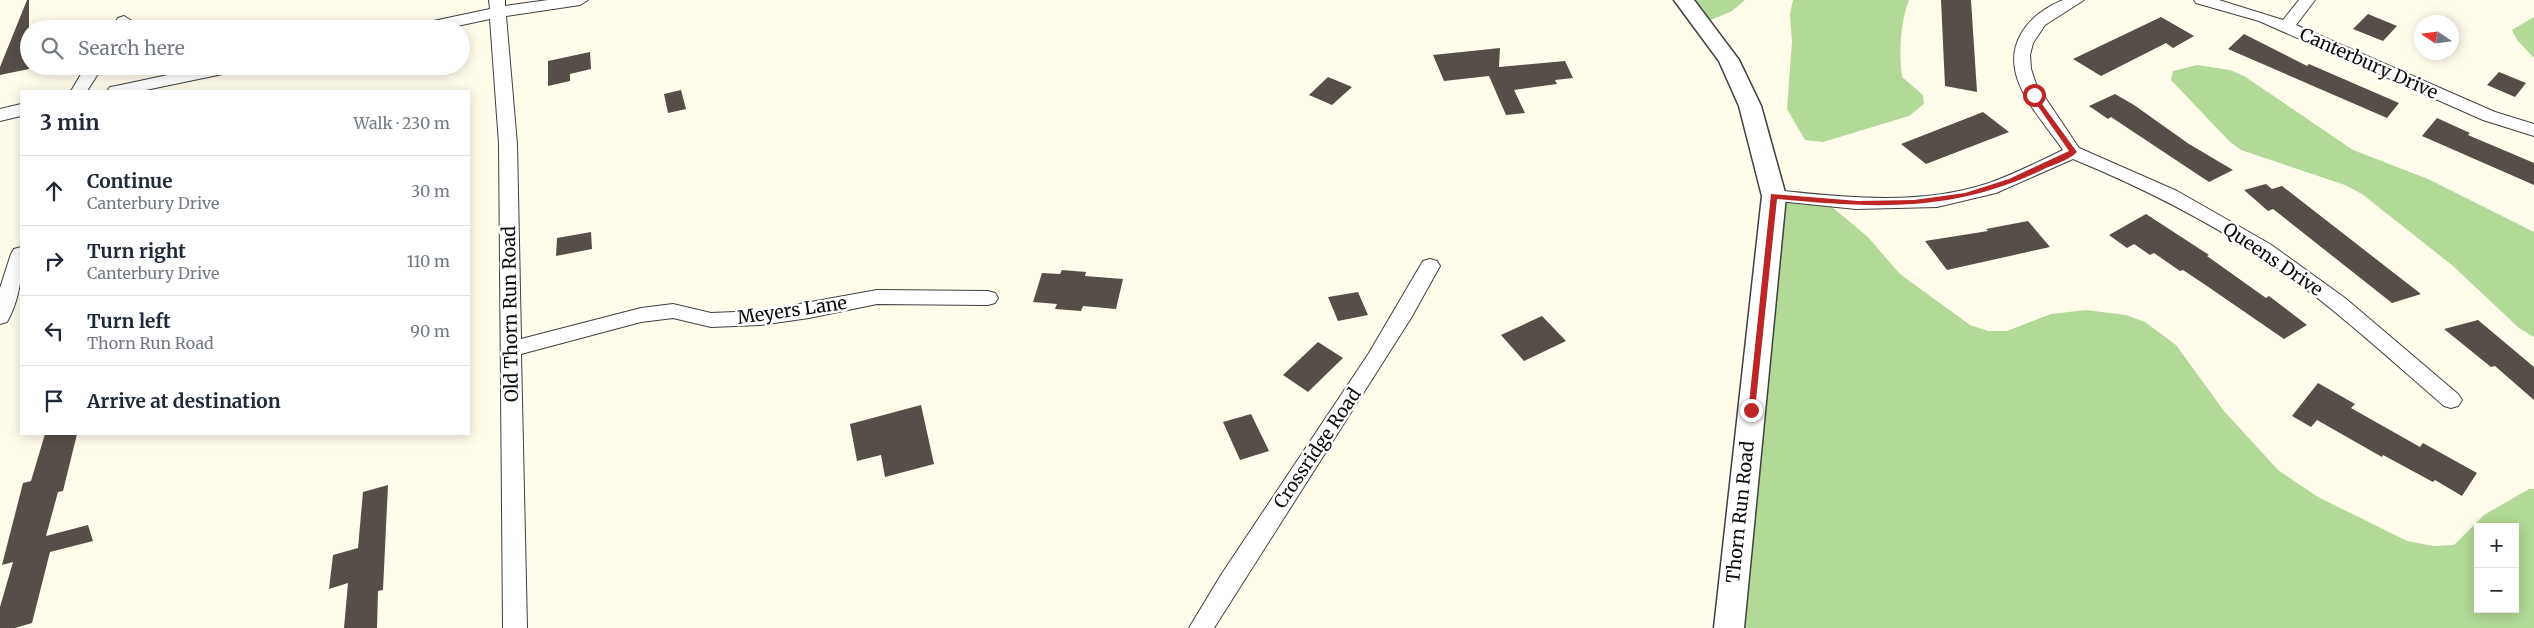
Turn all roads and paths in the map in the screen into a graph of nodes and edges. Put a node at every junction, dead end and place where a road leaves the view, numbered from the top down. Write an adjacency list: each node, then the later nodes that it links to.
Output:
1 (580, 0): 6 (street)
2 (1684, 0): 17 (street, Thorn Run Road)
3 (2076, 0): 16 (street)
4 (2202, 0): 8 (street, Canterbury Drive)
5 (2307, 0): 8 (street)
6 (498, 6): 7 (street); 22 (street, Old Thorn Run Road)
7 (450, 20)
8 (2286, 27): 15 (street, Canterbury Drive)
9 (89, 75): 11 (street)
10 (193, 75): 12 (street)
11 (79, 90)
12 (121, 90)
13 (20, 110): 14 (street)
14 (0, 115)
15 (2534, 130)
16 (2073, 152): 17 (street); 23 (street, Queens Drive)
17 (1774, 196): 26 (street, Thorn Run Road)
18 (20, 257): 21 (street)
19 (1430, 266): 25 (street, Crossridge Road)
20 (988, 298): 22 (street, Meyers Lane)
21 (0, 317)
22 (511, 349): 24 (street, Old Thorn Run Road)
23 (2451, 400)
24 (515, 628)
25 (1201, 628)
26 (1729, 628)

